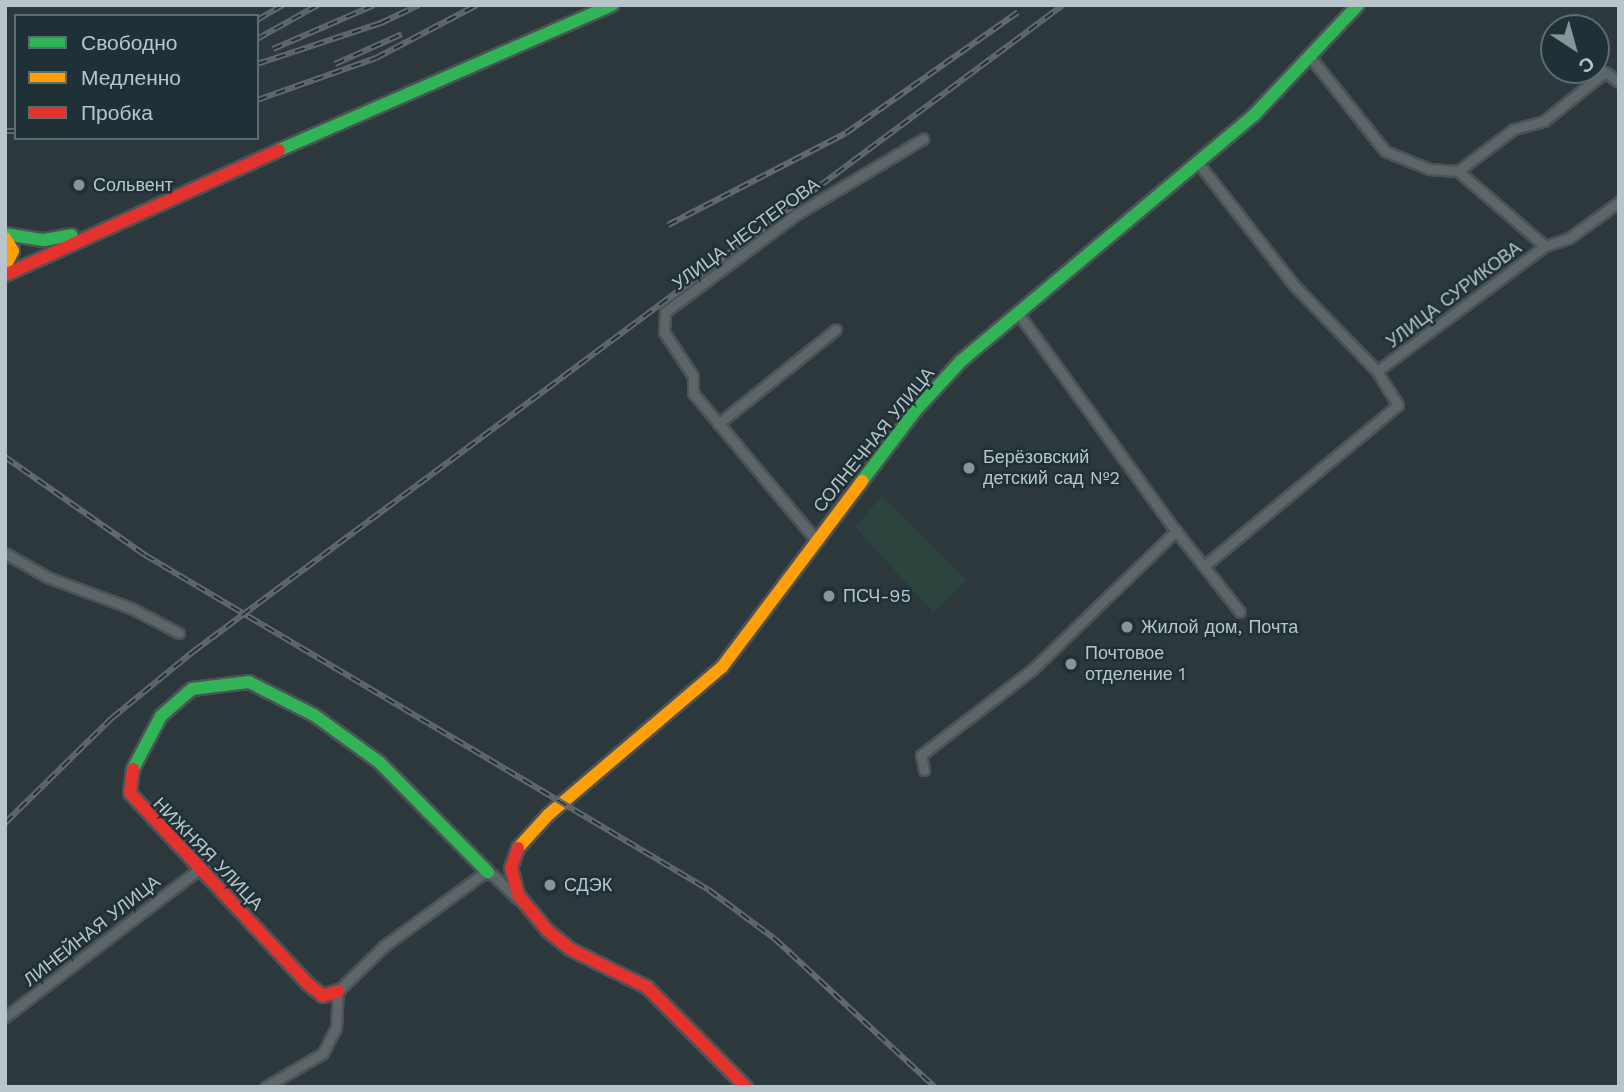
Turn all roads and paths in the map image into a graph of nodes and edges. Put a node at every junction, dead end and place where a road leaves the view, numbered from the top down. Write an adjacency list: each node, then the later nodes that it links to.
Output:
1 (612, 5): 9 (main road)
2 (1358, 5): 3 (main road, СОЛНЕЧНАЯ УЛИЦА)
3 (1311, 58): 6 (main road, СОЛНЕЧНАЯ УЛИЦА); 7 (street)
4 (1619, 82): 7 (street)
5 (923, 139): 17 (street, УЛИЦА НЕСТЕРОВА)
6 (1199, 163): 14 (main road, СОЛНЕЧНАЯ УЛИЦА); 16 (street)
7 (1458, 171): 11 (street)
8 (1619, 202): 11 (street, УЛИЦА СУРИКОВА)
9 (118, 220): 10 (main road); 13 (main road)
10 (5, 237): 12 (main road)
11 (1545, 246): 16 (street, УЛИЦА СУРИКОВА)
12 (5, 267)
13 (5, 275)
14 (1018, 313): 18 (street); 19 (main road, СОЛНЕЧНАЯ УЛИЦА)
15 (836, 330): 17 (street)
16 (1377, 371): 21 (street, УЛИЦА СУРИКОВА)
17 (718, 424): 19 (street, УЛИЦА НЕСТЕРОВА)
18 (1176, 531): 21 (street); 24 (street)
19 (816, 540): 27 (main road, СОЛНЕЧНАЯ УЛИЦА)
20 (5, 553): 23 (street)
21 (1204, 566): 22 (street)
22 (1240, 612)
23 (179, 634)
24 (924, 769)
25 (199, 869): 26 (main road, НИЖНЯЯ УЛИЦА); 28 (main road, НИЖНЯЯ УЛИЦА); 29 (street, ЛИНЕЙНАЯ УЛИЦА)
26 (488, 872): 27 (street); 28 (street)
27 (524, 905): 31 (main road)
28 (338, 991): 30 (street)
29 (5, 1017)
30 (268, 1086)
31 (744, 1086)

